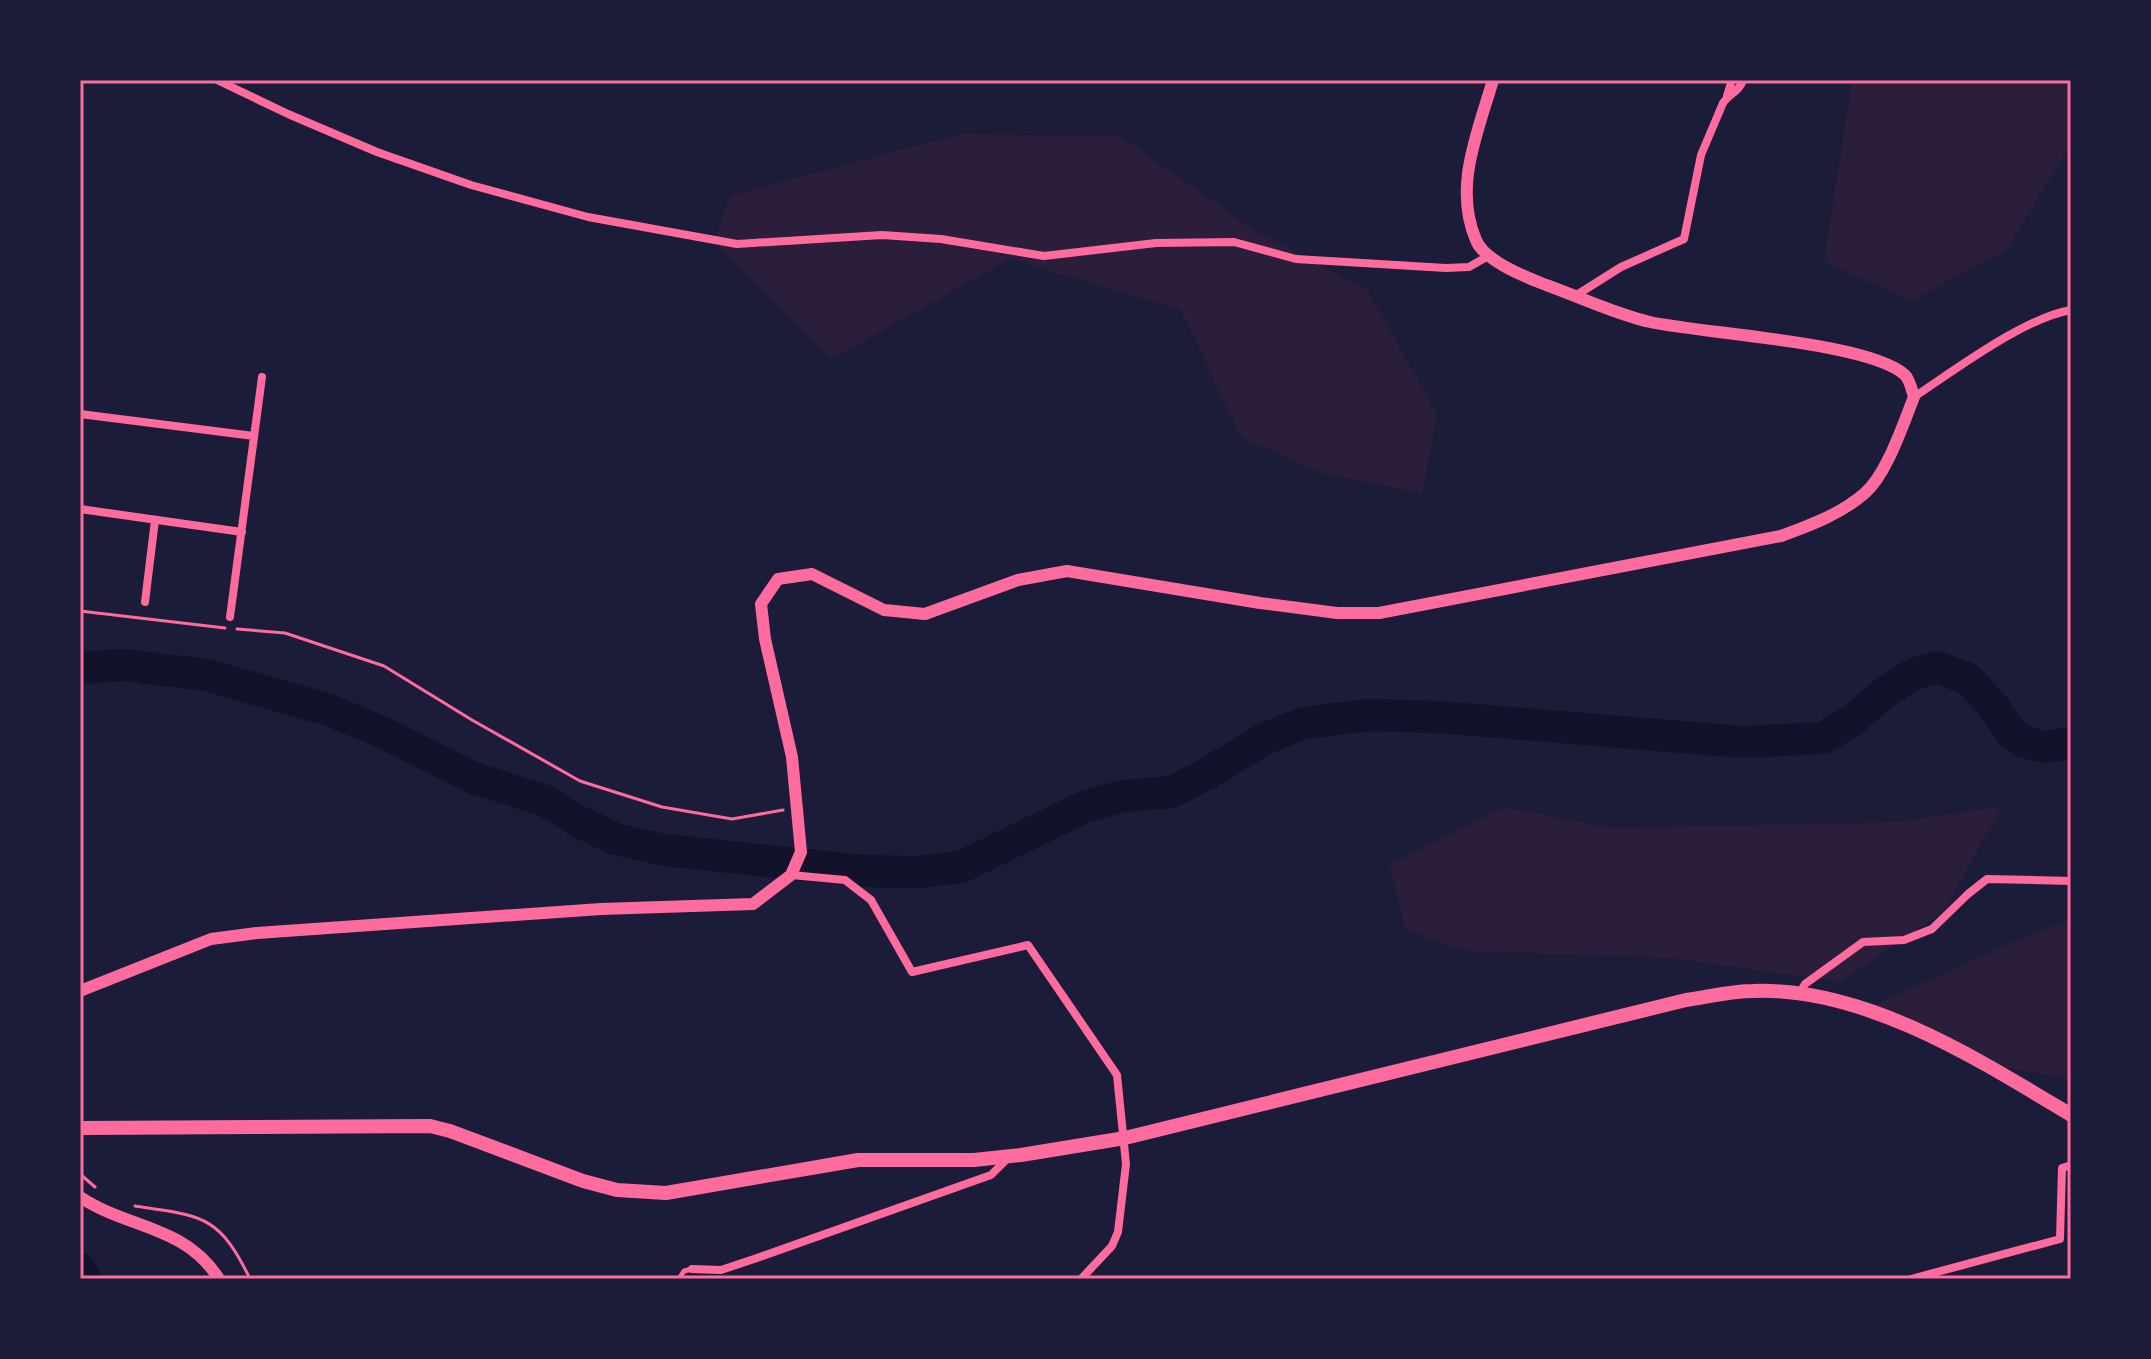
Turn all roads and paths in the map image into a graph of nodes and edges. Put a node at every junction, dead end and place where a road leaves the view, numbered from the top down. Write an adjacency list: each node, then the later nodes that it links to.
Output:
1 (217, 80): 6 (street)
2 (1493, 80): 6 (street)
3 (1732, 80): 5 (street)
4 (1743, 80): 5 (street)
5 (1726, 97): 7 (street)
6 (1490, 255): 7 (street)
7 (1575, 296): 10 (street)
8 (2071, 310): 10 (street)
9 (262, 377): 12 (street)
10 (1914, 397): 19 (street)
11 (80, 414): 12 (street)
12 (254, 436): 15 (street)
13 (80, 509): 14 (street)
14 (155, 520): 15 (street); 16 (street)
15 (242, 532): 18 (street)
16 (145, 602)
17 (80, 611): 19 (path)
18 (230, 617)
19 (798, 808): 20 (street)
20 (791, 875): 22 (street); 26 (street)
21 (2071, 881): 23 (street)
22 (80, 991)
23 (1798, 995): 24 (main road); 26 (main road)
24 (2071, 1115)
25 (80, 1128): 27 (main road)
26 (1125, 1138): 27 (main road); 37 (street)
27 (1010, 1156): 33 (street)
28 (2071, 1165): 38 (street)
29 (80, 1174): 30 (path)
30 (103, 1192)
31 (80, 1197): 34 (street)
32 (134, 1205): 35 (path)
33 (692, 1269): 36 (lane)
34 (219, 1279)
35 (250, 1279)
36 (679, 1279)
37 (1081, 1279)
38 (1911, 1279)

